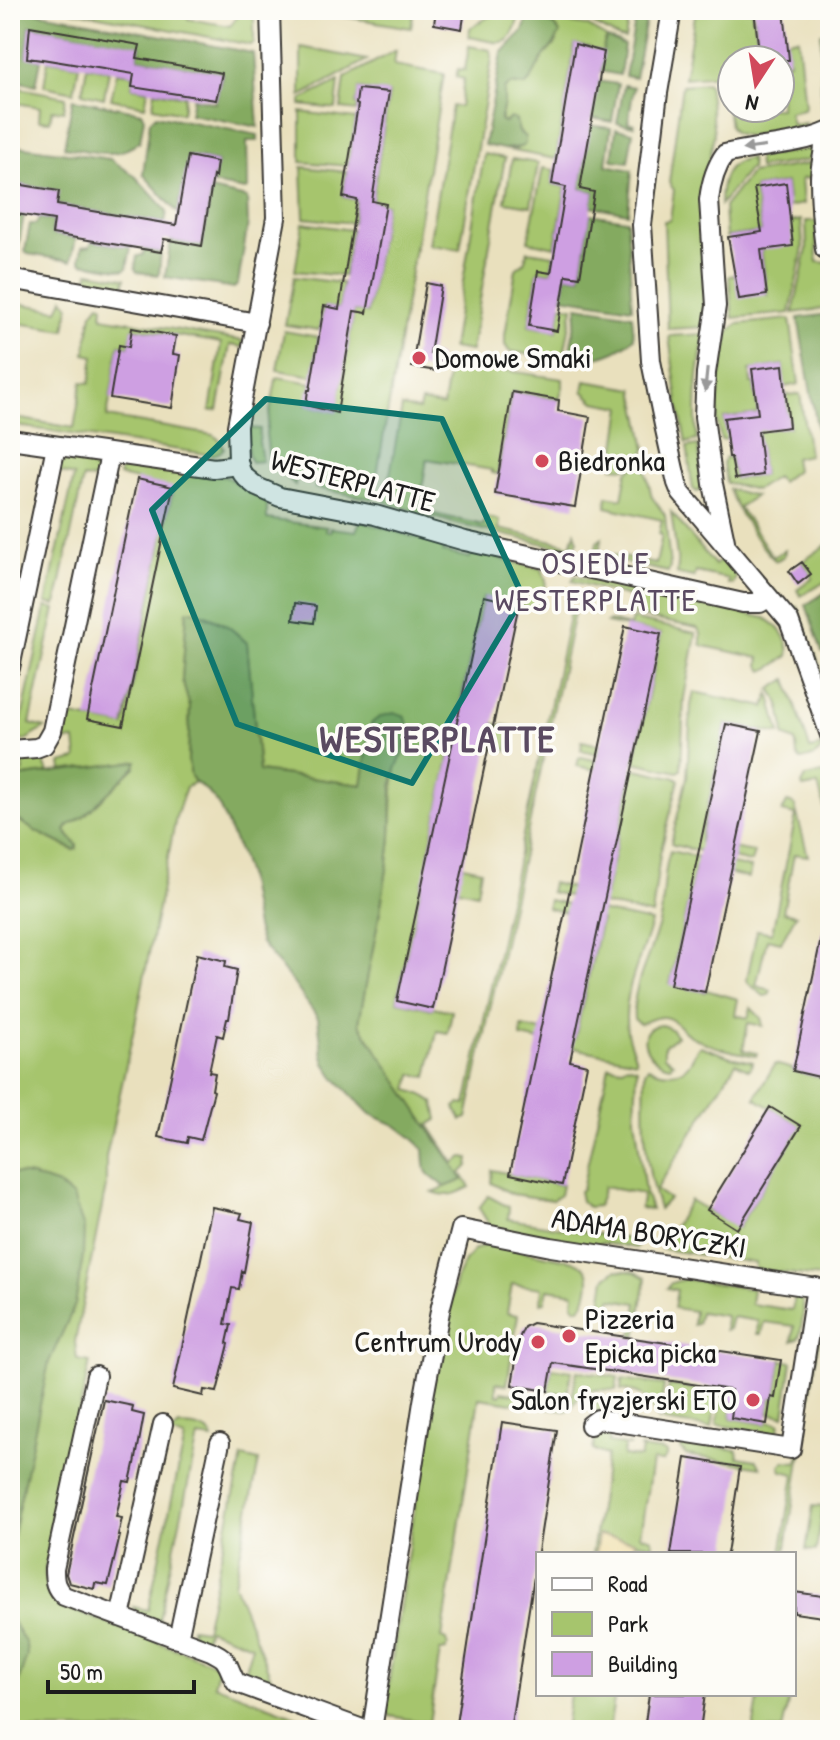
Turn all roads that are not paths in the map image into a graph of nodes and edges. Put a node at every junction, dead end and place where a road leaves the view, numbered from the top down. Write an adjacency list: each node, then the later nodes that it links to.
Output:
1 (270, 10): 6 (street, WESTERPLATTE)
2 (672, 10): 11 (street)
3 (827, 133): 4 (street); 11 (street, one-way to 11)
4 (825, 249)
5 (10, 279): 6 (street)
6 (257, 323): 10 (street, WESTERPLATTE)
7 (10, 439): 8 (street)
8 (56, 446): 9 (street); 13 (street)
9 (110, 454): 10 (street); 15 (street)
10 (239, 465): 12 (street, WESTERPLATTE)
11 (725, 543): 12 (street)
12 (768, 598): 14 (street)
13 (10, 668)
14 (830, 735)
15 (10, 750)
16 (823, 1288): 19 (street); 24 (street, ADAMA BORYCZKI)
17 (96, 1376): 21 (street)
18 (163, 1424): 21 (street)
19 (590, 1425)
20 (220, 1443): 22 (street)
21 (120, 1617): 22 (street)
22 (178, 1639): 23 (street)
23 (365, 1730)
24 (372, 1730)

